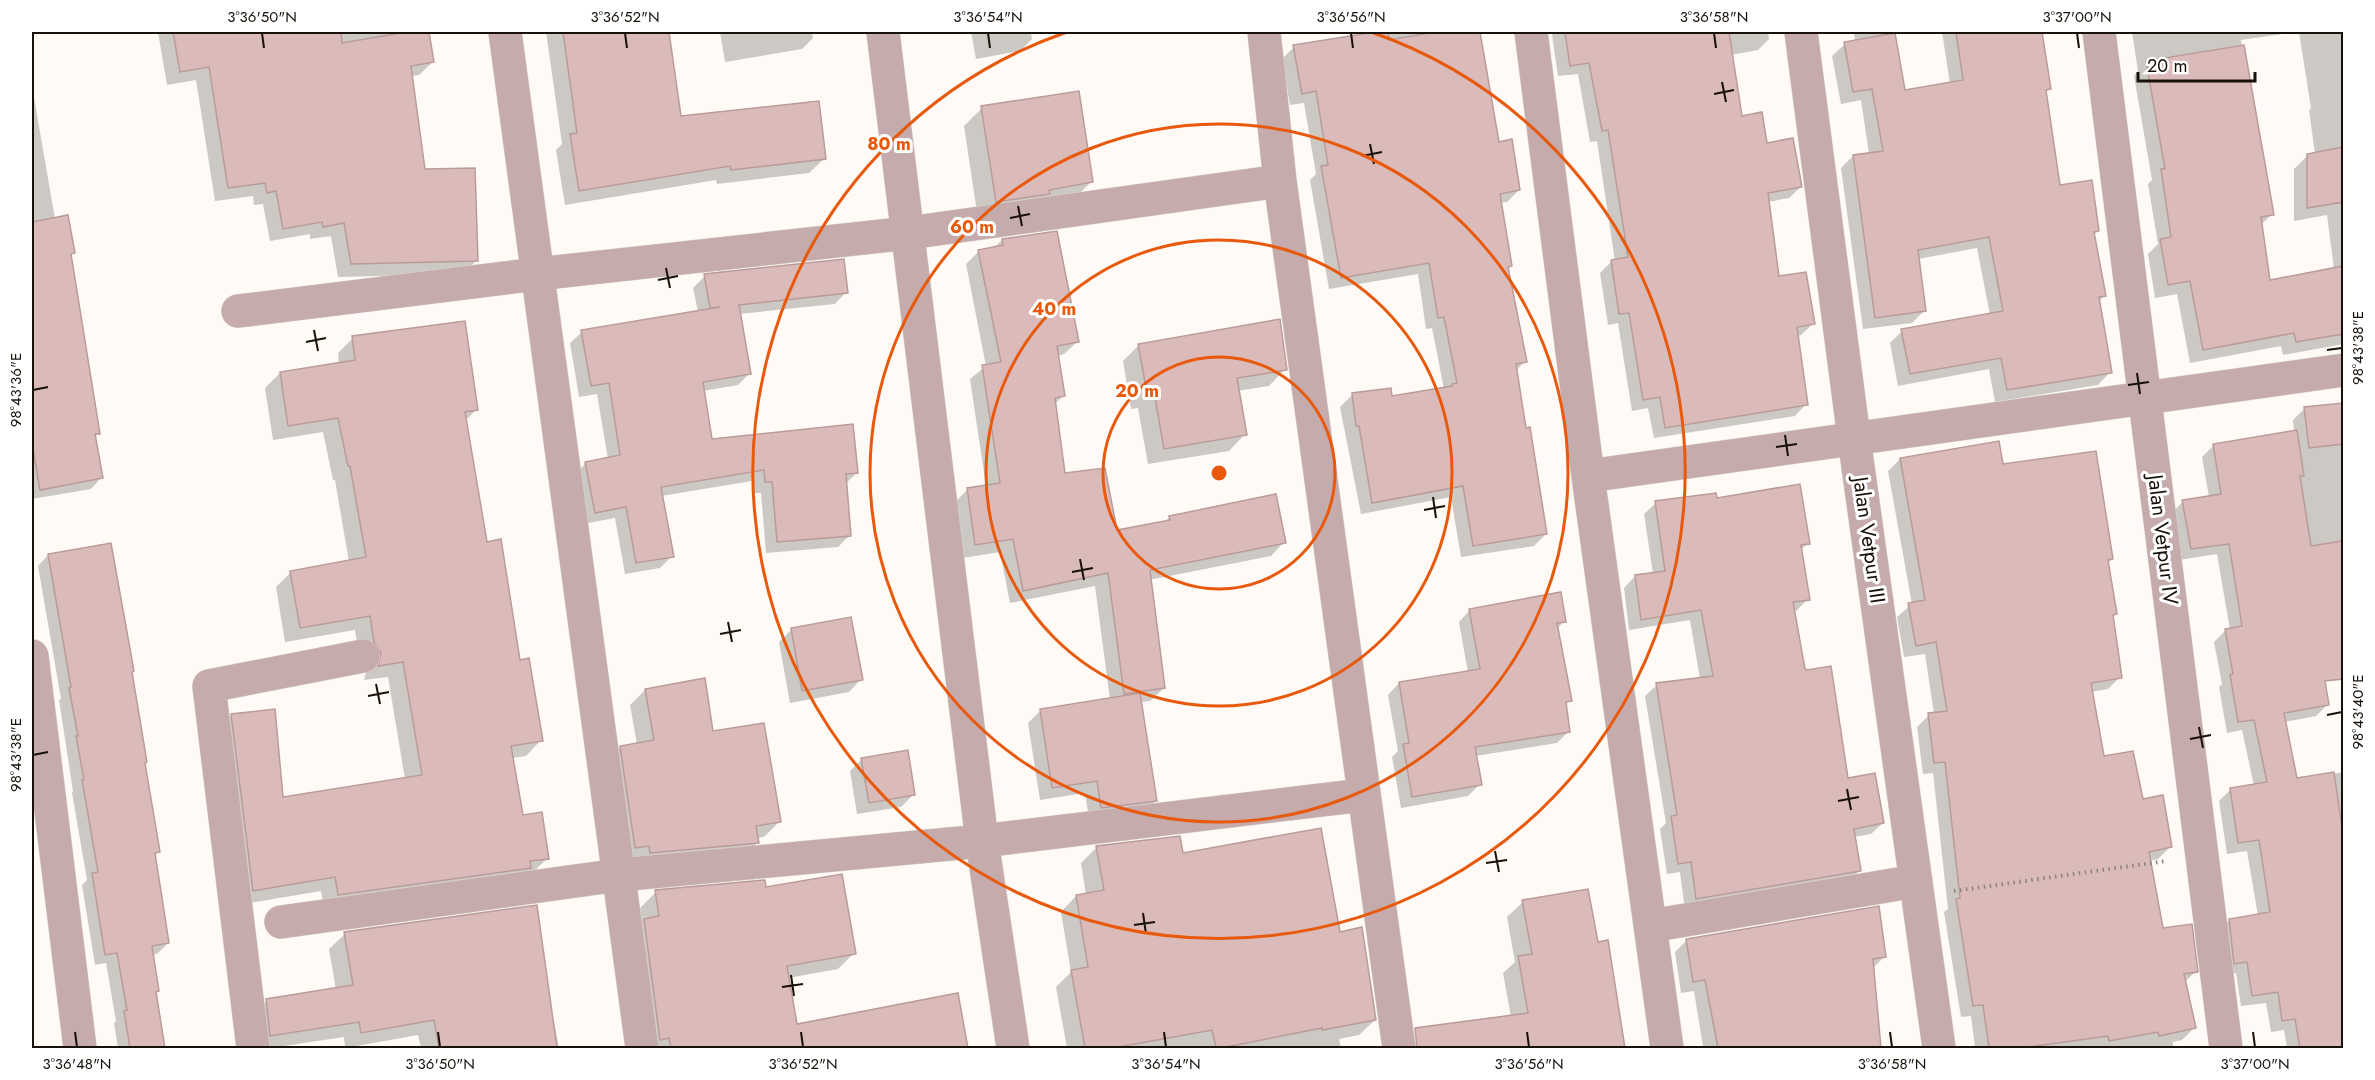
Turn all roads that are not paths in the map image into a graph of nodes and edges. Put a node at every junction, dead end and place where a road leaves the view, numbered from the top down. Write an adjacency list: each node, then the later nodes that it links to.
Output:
1 (505, 32): 9 (street)
2 (883, 32): 8 (street)
3 (1264, 32): 7 (street)
4 (1531, 32): 14 (street)
5 (1801, 32): 13 (street, Jalan Vetpur III)
6 (2099, 32): 12 (street, Jalan Vetpur IV)
7 (1280, 182): 8 (street); 17 (street)
8 (909, 233): 9 (street); 18 (street)
9 (537, 274): 10 (street); 19 (street)
10 (238, 311)
11 (2343, 370): 12 (street)
12 (2145, 399): 13 (street); 30 (street, Jalan Vetpur IV)
13 (1854, 438): 14 (street); 20 (street, Jalan Vetpur III)
14 (1588, 476): 22 (street)
15 (32, 656): 23 (street)
16 (363, 656): 24 (street)
17 (1363, 795): 18 (street); 27 (street)
18 (982, 841): 19 (street); 26 (street)
19 (619, 875): 21 (street); 25 (street)
20 (1917, 888): 22 (street); 29 (street, Jalan Vetpur III)
21 (281, 922)
22 (1650, 926): 28 (street)
23 (80, 1048)
24 (253, 1048)
25 (642, 1048)
26 (1013, 1048)
27 (1399, 1048)
28 (1667, 1048)
29 (1939, 1048)
30 (2226, 1048)

